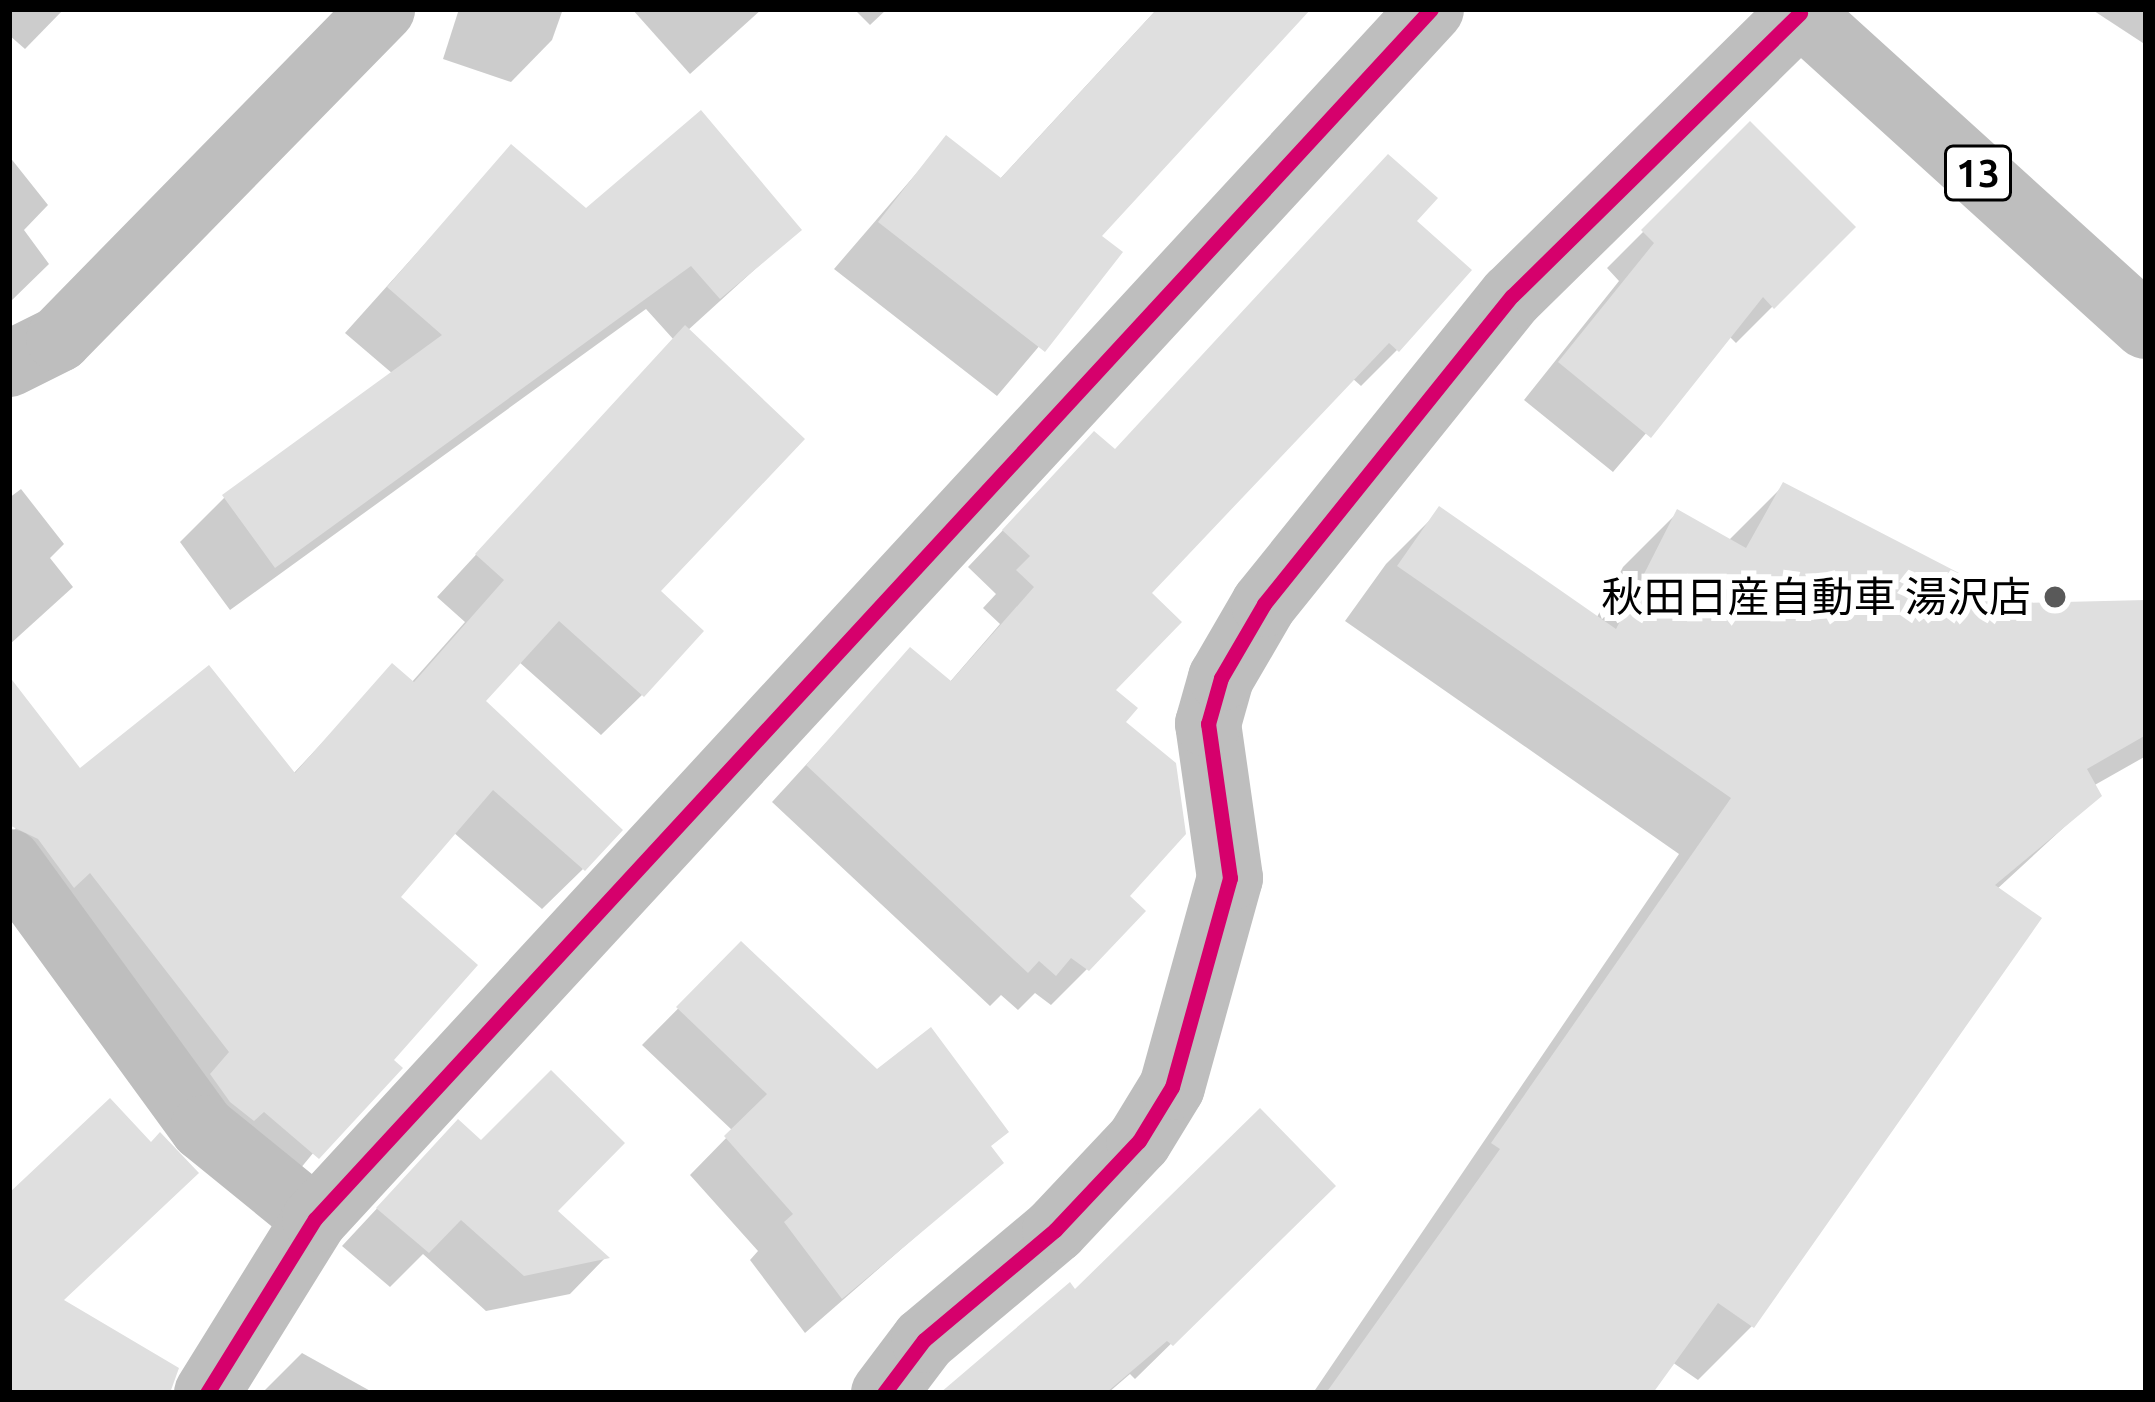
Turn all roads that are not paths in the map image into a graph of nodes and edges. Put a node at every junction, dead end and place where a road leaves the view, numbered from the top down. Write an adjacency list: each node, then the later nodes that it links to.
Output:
1 (382, 9): 5 (main road)
2 (1431, 9): 7 (main road)
3 (1798, 11): 4 (main road, 13); 9 (main road)
4 (2146, 326)
5 (9, 364)
6 (9, 862): 7 (main road)
7 (315, 1219): 8 (main road)
8 (207, 1393)
9 (884, 1393)

